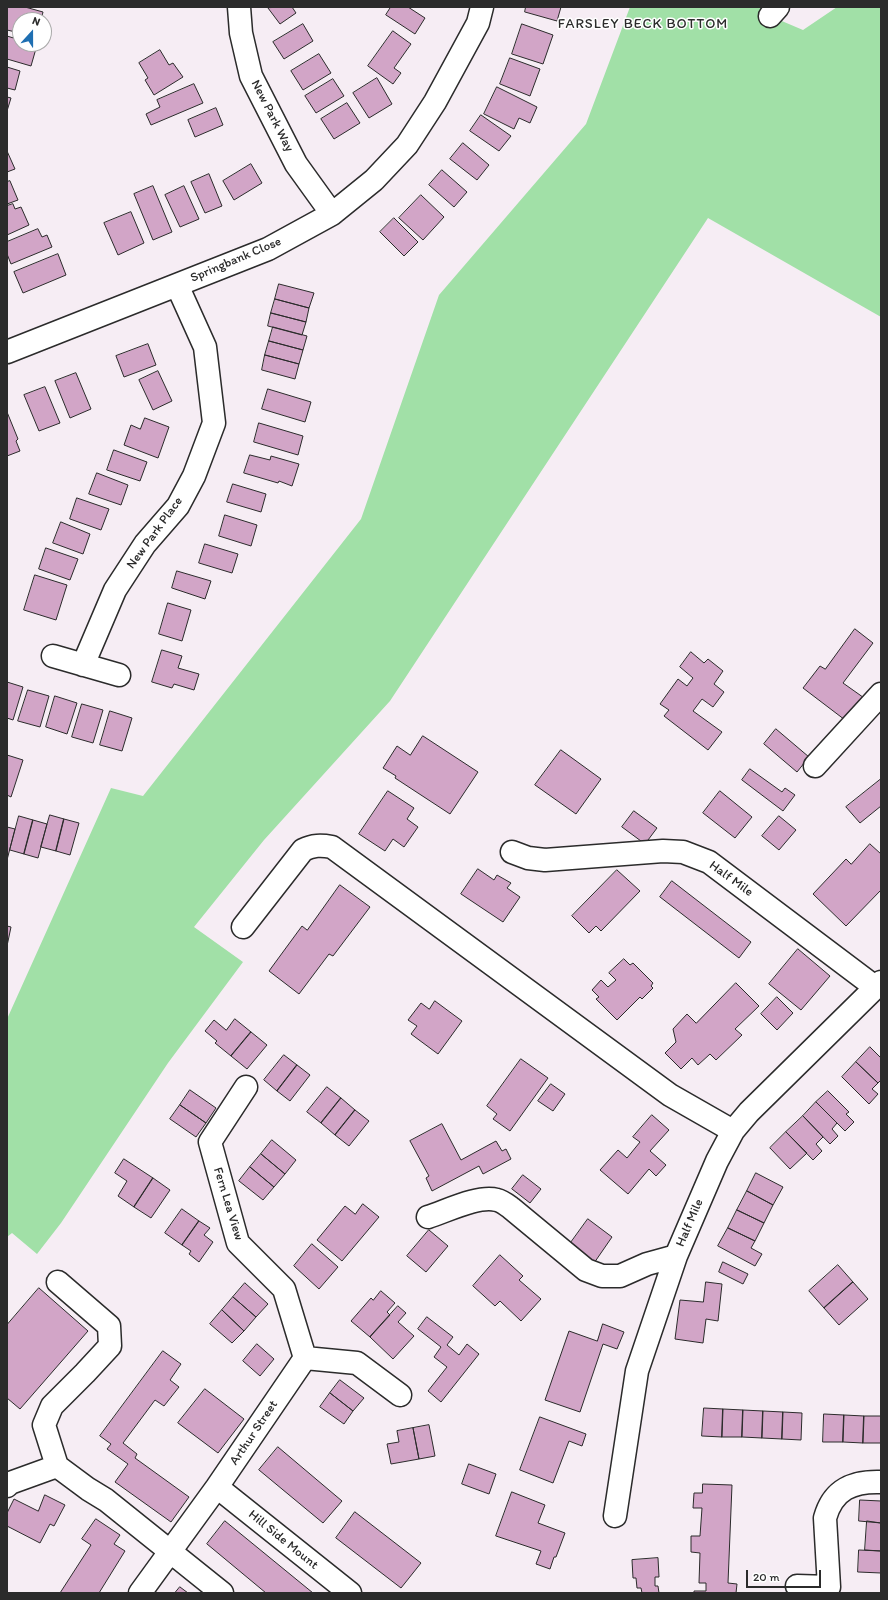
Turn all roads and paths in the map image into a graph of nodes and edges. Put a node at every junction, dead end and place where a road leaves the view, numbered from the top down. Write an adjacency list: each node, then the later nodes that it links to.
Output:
1 (239, 7): 3 (street, New Park Way)
2 (482, 7): 3 (street, Springbank Close)
3 (332, 214): 4 (street, Springbank Close)
4 (176, 285): 5 (street, Springbank Close); 7 (street, New Park Place)
5 (7, 352)
6 (53, 656): 7 (street)
7 (83, 665): 8 (street)
8 (119, 675)
9 (881, 694): 10 (street)
10 (815, 766)
11 (512, 852): 13 (street, Half Mile)
12 (243, 927): 15 (street)
13 (878, 984): 15 (street, Half Mile)
14 (246, 1087): 19 (street, Fern Lea View)
15 (733, 1131): 17 (street, Half Mile)
16 (428, 1218): 17 (street)
17 (676, 1256): 25 (street, Half Mile)
18 (58, 1282): 21 (street)
19 (305, 1358): 20 (street); 24 (street, Arthur Street)
20 (400, 1395)
21 (57, 1466): 23 (street); 26 (street)
22 (881, 1482): 27 (street)
23 (7, 1486)
24 (217, 1487): 26 (street, Arthur Street); 30 (street, Hill Side Mount)
25 (616, 1516)
26 (170, 1551): 28 (street, Arthur Street); 29 (street)
27 (797, 1586)
28 (140, 1593)
29 (222, 1593)
30 (350, 1593)

